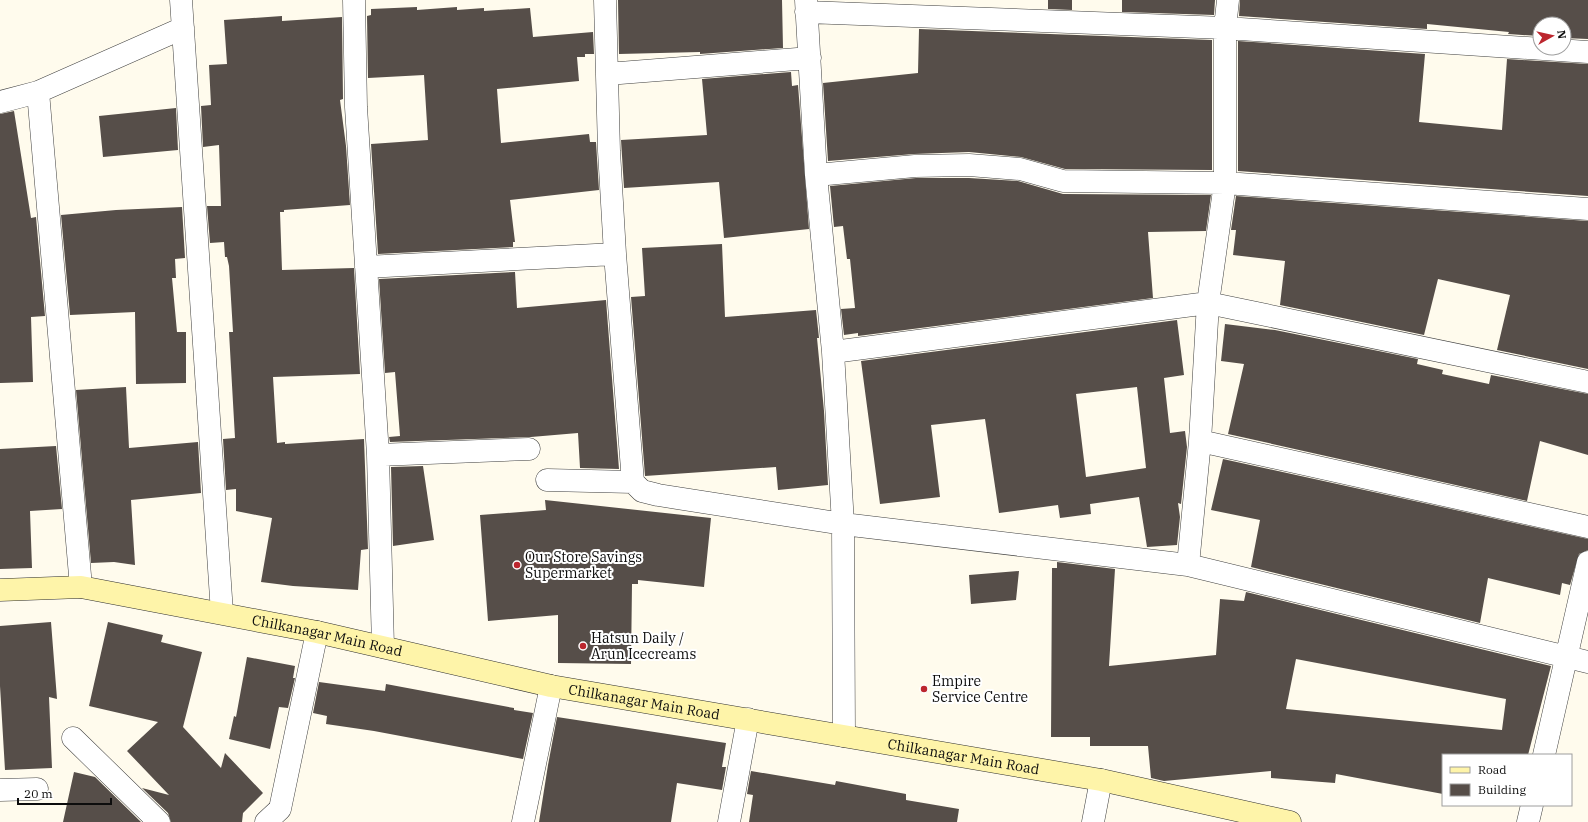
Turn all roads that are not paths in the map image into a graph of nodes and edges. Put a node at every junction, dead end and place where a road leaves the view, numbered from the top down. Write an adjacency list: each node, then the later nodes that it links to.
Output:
1 (181, 0): 6 (street)
2 (354, 0): 17 (street)
3 (605, 0): 10 (street)
4 (1228, 0): 7 (street)
5 (806, 6): 7 (street); 9 (street)
6 (183, 28): 11 (street); 32 (street)
7 (1226, 28): 8 (street); 14 (street)
8 (1588, 52)
9 (810, 58): 10 (street); 13 (street)
10 (607, 74): 16 (street)
11 (38, 92): 12 (street); 30 (street)
12 (0, 102)
13 (816, 175): 14 (street); 19 (street)
14 (1225, 183): 15 (street); 18 (street)
15 (1588, 209)
16 (615, 254): 17 (street); 25 (street)
17 (366, 267): 23 (street)
18 (1208, 303): 19 (street); 20 (street); 21 (street)
19 (834, 352): 26 (street)
20 (1588, 382)
21 (1200, 441): 27 (street); 29 (street)
22 (529, 450): 23 (street)
23 (378, 455): 34 (street)
24 (547, 480): 25 (street)
25 (633, 482): 26 (street)
26 (842, 524): 29 (street); 39 (street)
27 (1588, 527)
28 (1588, 562): 35 (street)
29 (1188, 565): 35 (street)
30 (81, 587): 31 (main road, Chilkanagar Main Road); 32 (main road, Chilkanagar Main Road)
31 (0, 590)
32 (222, 613): 33 (main road, Chilkanagar Main Road)
33 (316, 632): 34 (main road, Chilkanagar Main Road); 47 (street)
34 (383, 647): 37 (main road, Chilkanagar Main Road)
35 (1567, 656): 36 (street); 41 (street)
36 (1588, 662)
37 (551, 686): 38 (main road, Chilkanagar Main Road); 48 (street)
38 (748, 719): 39 (main road, Chilkanagar Main Road); 49 (street)
39 (844, 736): 42 (main road, Chilkanagar Main Road)
40 (73, 738): 46 (street)
41 (1544, 754)
42 (1101, 780): 50 (street); 51 (main road, Chilkanagar Main Road)
43 (37, 789): 44 (street)
44 (0, 790)
45 (1532, 806): 52 (street)
46 (159, 822)
47 (266, 822)
48 (523, 822)
49 (728, 822)
50 (1093, 822)
51 (1290, 822)
52 (1528, 822)

